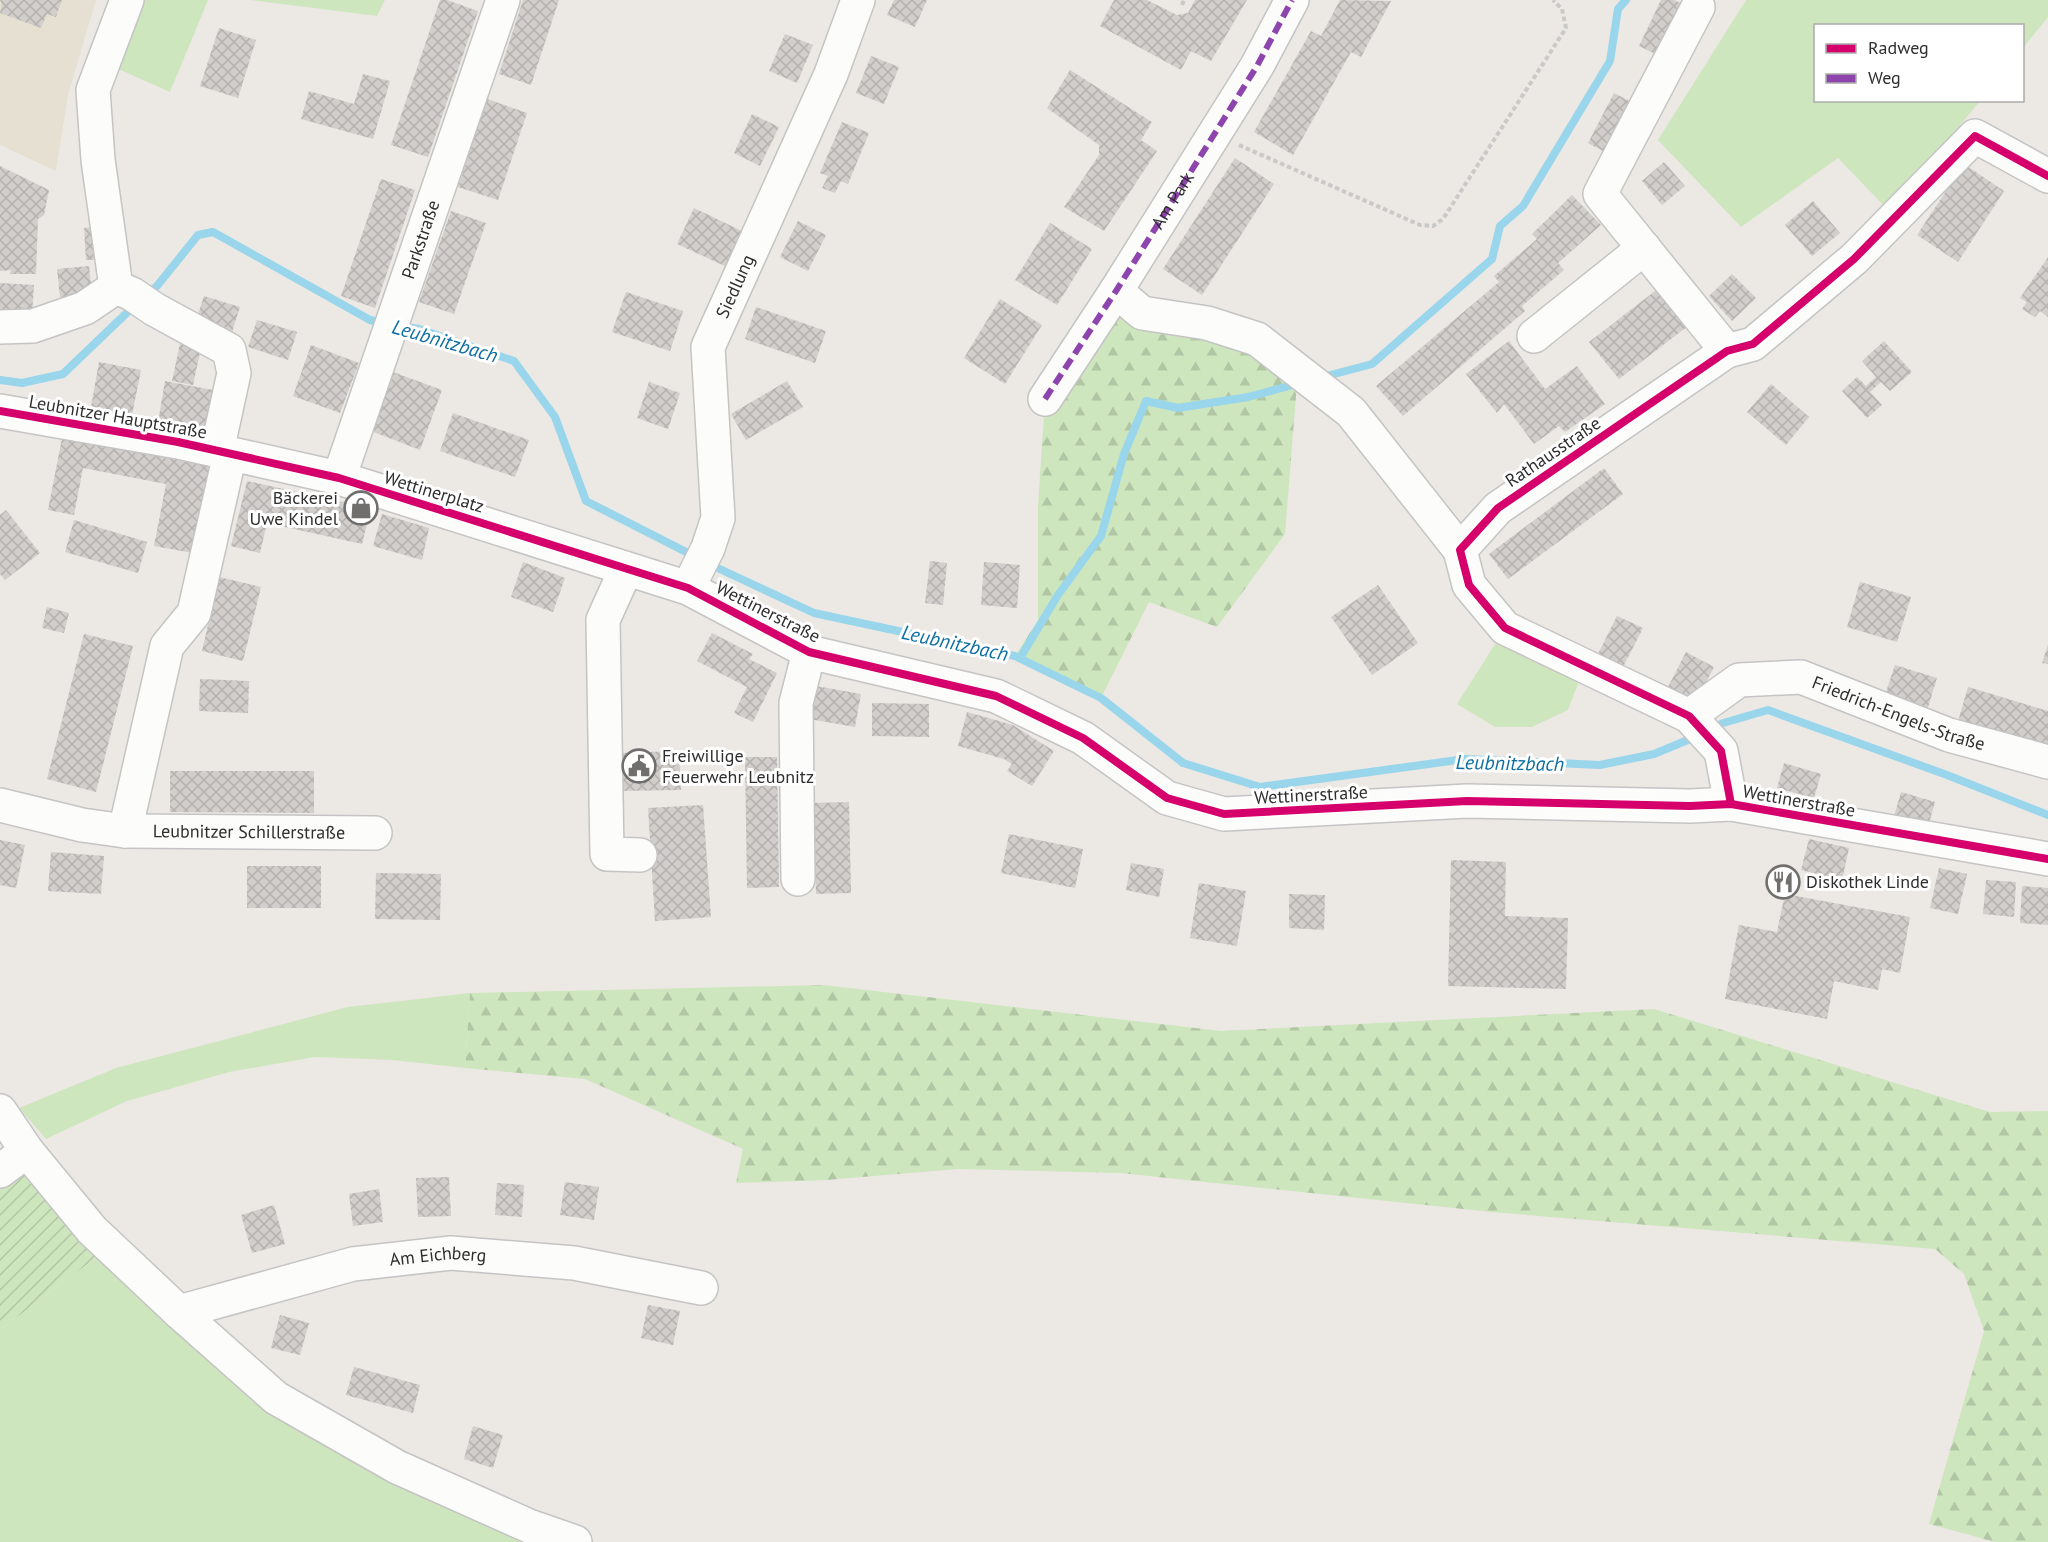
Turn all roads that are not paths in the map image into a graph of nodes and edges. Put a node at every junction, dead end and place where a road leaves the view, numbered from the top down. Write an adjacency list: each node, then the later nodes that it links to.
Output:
1 (126, 0): 9 (street)
2 (503, 0): 16 (street, Parkstraße)
3 (858, 0): 19 (street, Siedlung)
4 (1293, 0): 8 (street, Am Park)
5 (1698, 8): 7 (street)
6 (2048, 176): 12 (street, Rathausstraße)
7 (1644, 248): 11 (street); 12 (street)
8 (1116, 291): 13 (street, Am Park); 17 (street)
9 (134, 297): 10 (street); 15 (street)
10 (0, 327)
11 (1534, 336)
12 (1727, 351): 17 (street, Rathausstraße)
13 (1045, 399)
14 (0, 411): 15 (street, Leubnitzer Hauptstraße)
15 (223, 452): 16 (street, Wettinerplatz); 25 (street, Leubnitzer Schillerstraße)
16 (339, 478): 18 (street, Wettinerplatz)
17 (1460, 550): 21 (street)
18 (626, 569): 19 (street, Wettinerstraße); 27 (street)
19 (697, 570): 20 (street, Wettinerstraße)
20 (809, 652): 23 (street, Wettinerstraße); 29 (street)
21 (1692, 719): 22 (street, Friedrich-Engels-Straße); 23 (street)
22 (2048, 762)
23 (1731, 804): 28 (street, Wettinerstraße)
24 (0, 805): 25 (street, Leubnitzer Schillerstraße)
25 (125, 831): 26 (street, Leubnitzer Schillerstraße)
26 (375, 833)
27 (640, 855)
28 (2048, 860)
29 (798, 879)
30 (0, 1111): 31 (street)
31 (27, 1151): 32 (street); 34 (street)
32 (0, 1171)
33 (700, 1288): 34 (street, Am Eichberg)
34 (179, 1312): 35 (street)
35 (575, 1542)

